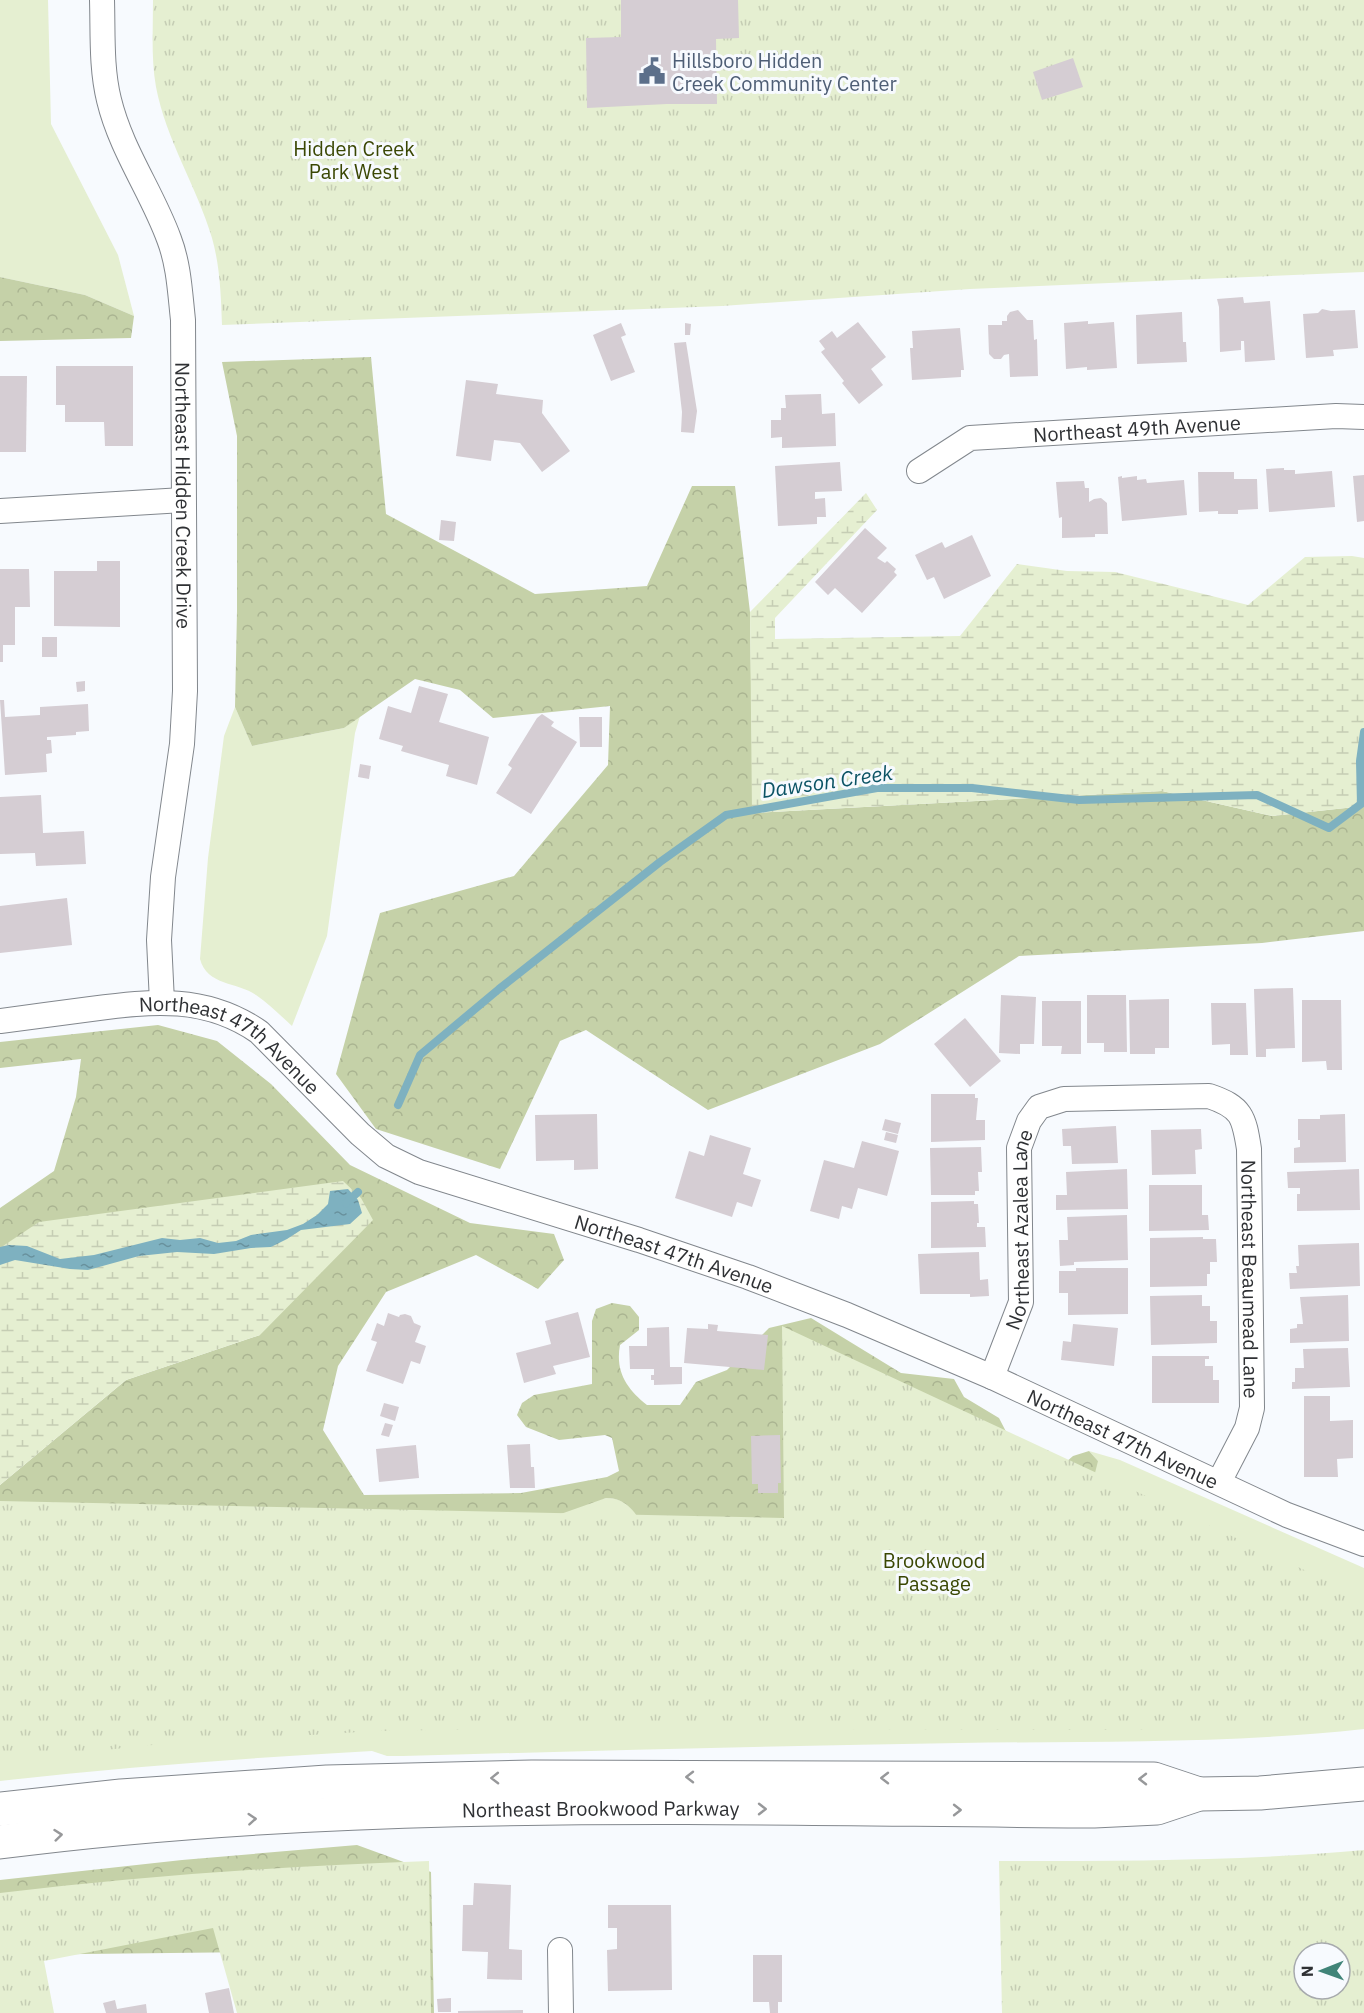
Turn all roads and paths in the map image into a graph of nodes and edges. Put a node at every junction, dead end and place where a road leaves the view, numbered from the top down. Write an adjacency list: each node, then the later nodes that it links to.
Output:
1 (102, 0): 4 (street, Northeast Hidden Creek Drive)
2 (1364, 417): 3 (street, Northeast 49th Avenue)
3 (919, 471)
4 (183, 500): 5 (street); 6 (street, Northeast Hidden Creek Drive)
5 (0, 511)
6 (162, 1002): 7 (street, Northeast 47th Avenue); 9 (street, Northeast 47th Avenue)
7 (0, 1021)
8 (1064, 1099): 9 (street, Northeast Azalea Lane); 10 (street, Northeast Beaumead Lane)
9 (992, 1377): 10 (street, Northeast 47th Avenue)
10 (1219, 1482): 11 (street, Northeast 47th Avenue)
11 (1364, 1544)
12 (1364, 1784): 13 (main road, Northeast Brookwood Parkway)
13 (1199, 1794): 14 (main road, Northeast Brookwood Parkway, one-way to 14); 15 (main road, Northeast Brookwood Parkway, one-way to 13)
14 (0, 1809)
15 (0, 1842)
16 (560, 1950): 17 (street)
17 (561, 2013)

